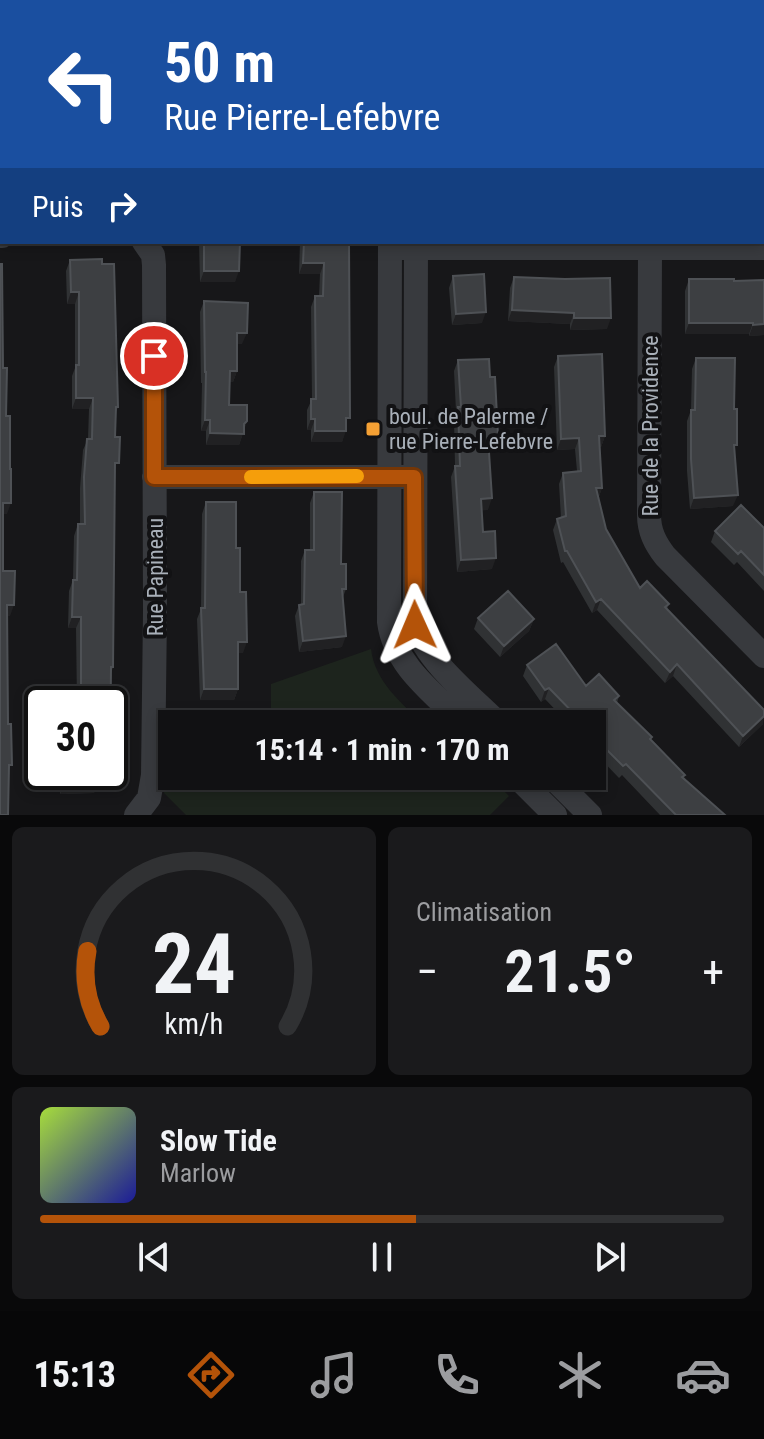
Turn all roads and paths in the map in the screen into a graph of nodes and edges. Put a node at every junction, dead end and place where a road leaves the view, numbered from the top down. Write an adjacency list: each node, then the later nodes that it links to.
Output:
1 (145, 244): 6 (street, Rue Papineau)
2 (390, 245): 3 (street); 7 (street)
3 (416, 245): 4 (street); 8 (street)
4 (650, 248): 5 (street); 9 (street, Rue de la Providence)
5 (764, 248)
6 (154, 477): 7 (street); 14 (street, Rue Papineau)
7 (389, 477): 8 (street); 10 (street)
8 (414, 477): 11 (street)
9 (764, 656)
10 (450, 710)
11 (485, 710)
12 (530, 790): 15 (street)
13 (565, 790): 16 (street)
14 (136, 815)
15 (555, 815)
16 (590, 815)

